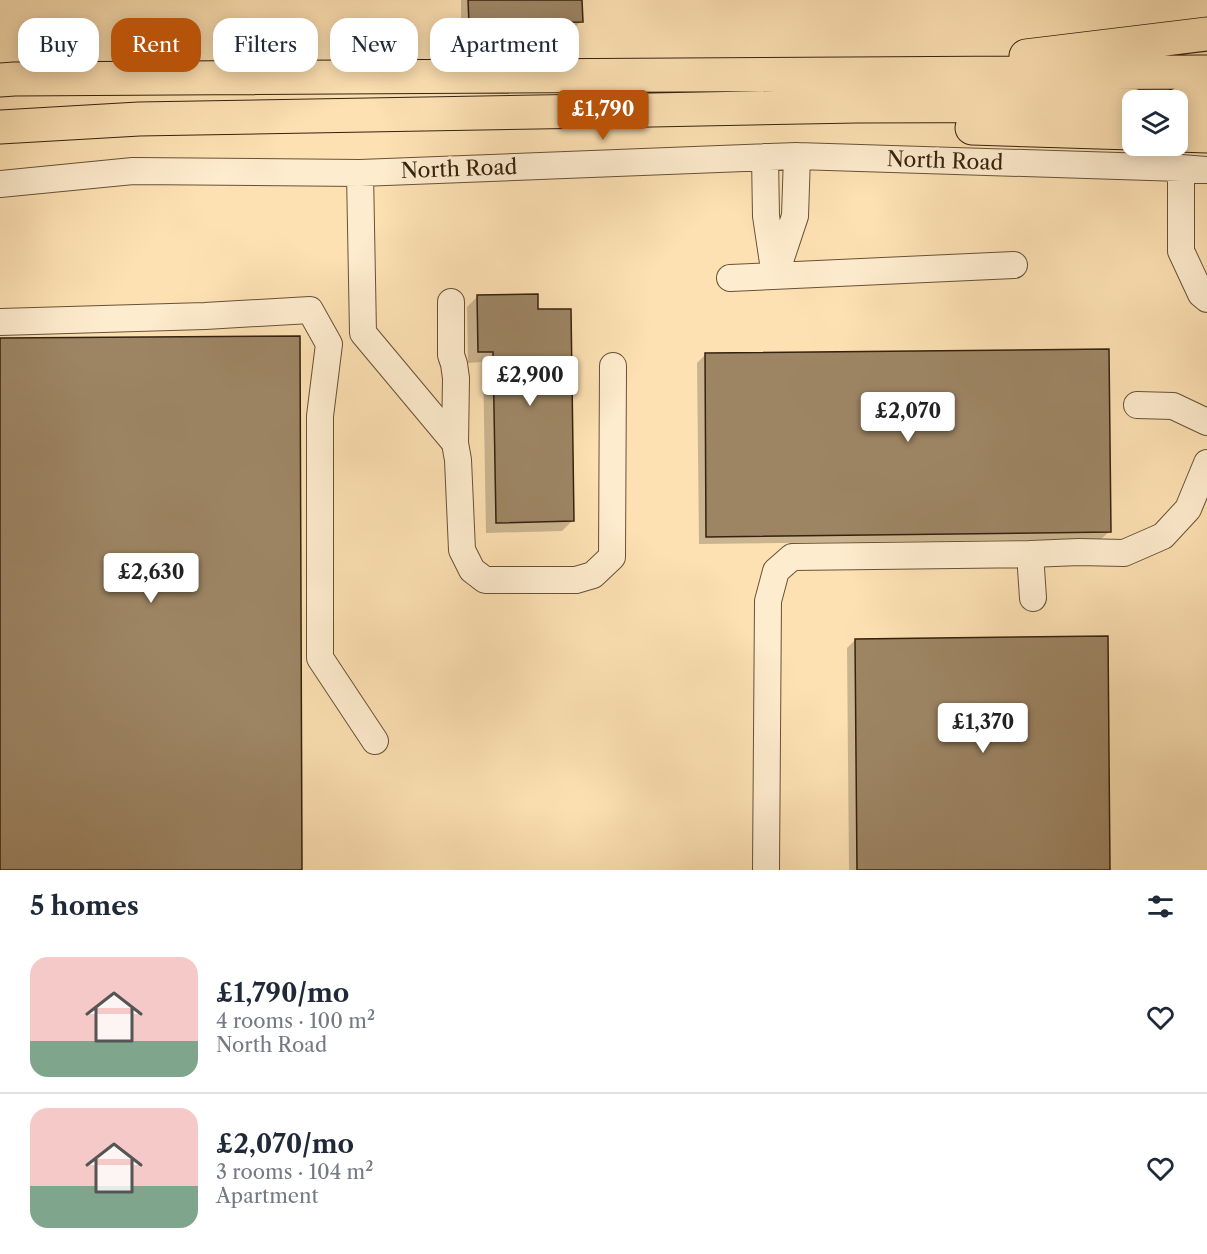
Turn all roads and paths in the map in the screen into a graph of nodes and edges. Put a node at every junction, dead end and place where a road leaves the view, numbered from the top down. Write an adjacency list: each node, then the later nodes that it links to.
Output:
1 (1207, 34): 3 (highway)
2 (1207, 72): 3 (highway)
3 (860, 75): 4 (highway)
4 (0, 80)
5 (1122, 105): 8 (highway)
6 (1188, 105): 7 (highway)
7 (1207, 105)
8 (652, 110): 9 (highway); 10 (highway)
9 (0, 127)
10 (1122, 133)
11 (1188, 135): 12 (highway)
12 (1207, 136)
13 (797, 156): 14 (street, North Road); 15 (street, North Road); 20 (street)
14 (765, 157): 17 (street, North Road); 20 (street)
15 (1181, 168): 16 (street, North Road); 22 (street)
16 (1207, 170)
17 (360, 173): 18 (street, North Road); 28 (street)
18 (0, 184)
19 (1014, 265): 20 (street)
20 (775, 276): 21 (street)
21 (730, 279)
22 (1207, 299)
23 (451, 302): 28 (street)
24 (0, 322): 32 (street)
25 (613, 366): 28 (street)
26 (1137, 405): 27 (street)
27 (1207, 422)
28 (455, 443)
29 (1207, 463): 30 (street)
30 (1030, 554): 31 (street); 33 (street)
31 (1033, 598)
32 (375, 741)
33 (766, 870)

